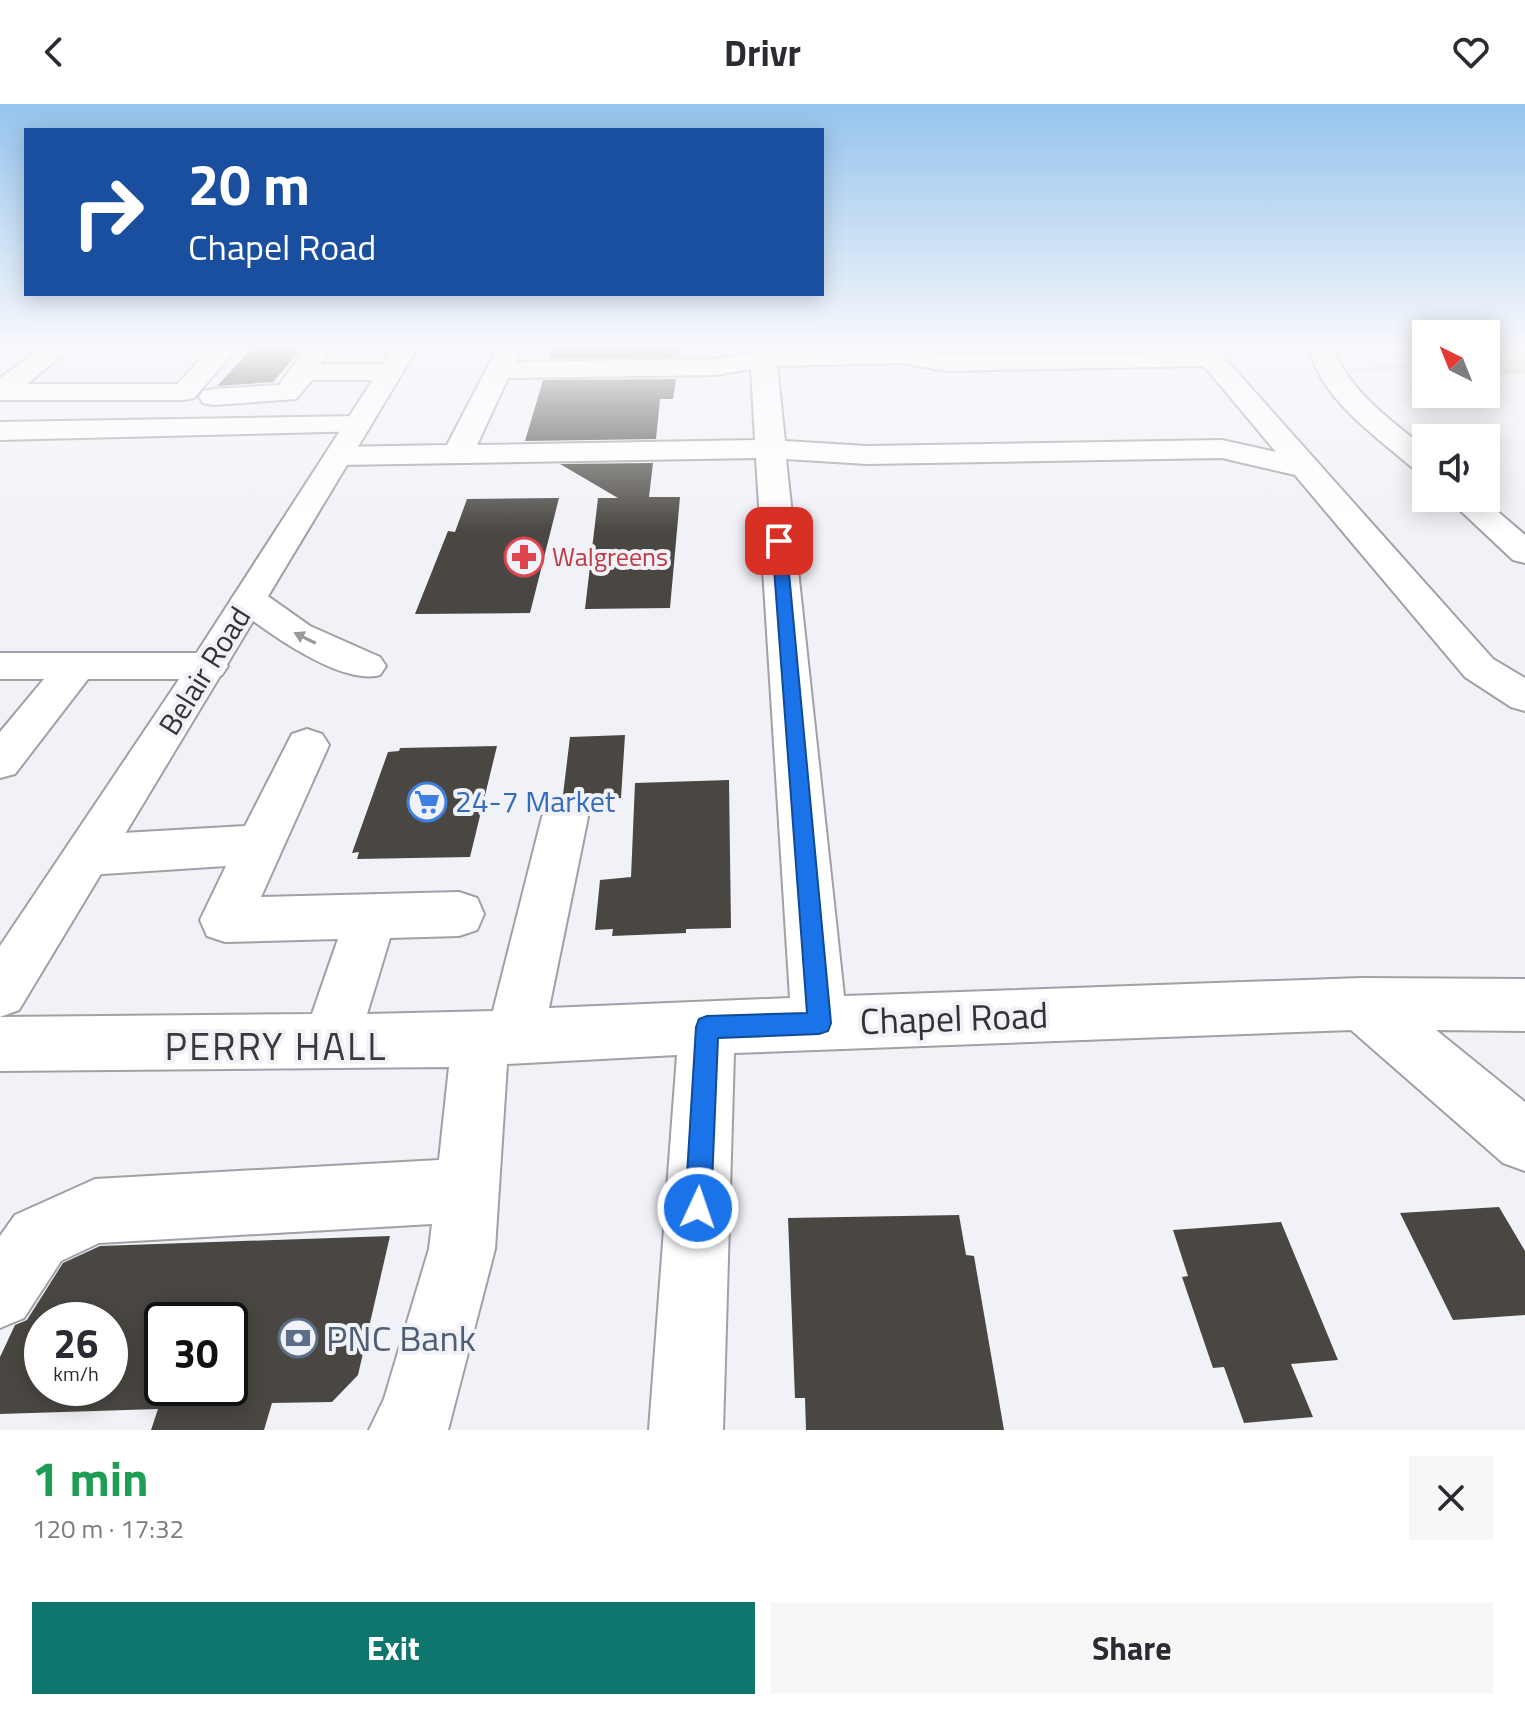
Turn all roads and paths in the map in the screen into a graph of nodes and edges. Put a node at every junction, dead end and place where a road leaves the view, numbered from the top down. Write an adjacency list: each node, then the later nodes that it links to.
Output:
1 (367, 409): 6 (main road, Belair Road)
2 (480, 409): 10 (main road)
3 (768, 409): 8 (main road)
4 (1255, 409): 12 (main road)
5 (1365, 409): 9 (main road)
6 (357, 425): 7 (main road); 11 (main road, Belair Road)
7 (0, 431)
8 (771, 449): 10 (main road); 12 (main road); 31 (main road)
9 (1412, 451)
10 (457, 455): 11 (main road)
11 (339, 456): 15 (main road, Belair Road)
12 (1306, 468): 20 (main road)
13 (1479, 512): 14 (main road)
14 (1525, 553)
15 (249, 600): 17 (main road, Belair Road); 18 (main road, one-way to 15)
16 (0, 666): 19 (main road)
17 (208, 666): 19 (main road); 25 (main road, Belair Road)
18 (366, 666)
19 (75, 668): 22 (main road)
20 (1525, 697)
21 (307, 745): 24 (main road)
22 (0, 762)
23 (565, 817): 33 (main road)
24 (260, 845): 25 (main road); 27 (main road)
25 (88, 855): 28 (main road, Belair Road)
26 (459, 914): 27 (main road)
27 (371, 916): 34 (main road)
28 (0, 992)
29 (1361, 1004): 30 (main road, Chapel Road); 31 (main road, Chapel Road); 36 (main road)
30 (1525, 1005)
31 (819, 1023): 32 (main road, Chapel Road)
32 (707, 1027): 33 (main road, Chapel Road); 40 (main road)
33 (498, 1038): 34 (main road, Chapel Road); 37 (main road)
34 (331, 1042): 35 (main road, Chapel Road)
35 (0, 1044)
36 (1525, 1141)
37 (466, 1190): 38 (main road); 39 (main road)
38 (0, 1294)
39 (406, 1430)
40 (686, 1430)

